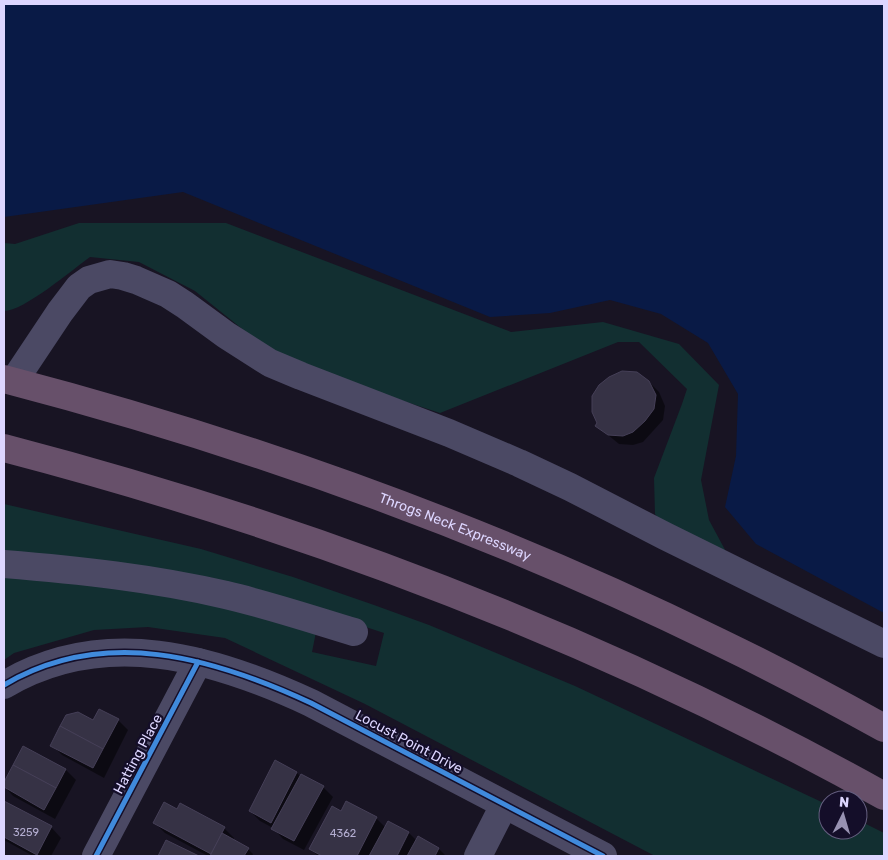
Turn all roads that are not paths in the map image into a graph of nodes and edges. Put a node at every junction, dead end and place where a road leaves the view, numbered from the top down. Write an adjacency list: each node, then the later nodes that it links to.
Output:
1 (9, 380): 5 (street); 8 (highway, Throgs Neck Expressway)
2 (4, 448): 9 (highway)
3 (4, 564): 4 (street)
4 (354, 632)
5 (884, 644)
6 (198, 662): 7 (street, Locust Point Drive); 10 (street, Locust Point Drive); 11 (street, Hatting Place)
7 (4, 685)
8 (884, 728)
9 (884, 796)
10 (504, 805): 12 (street); 13 (street, Locust Point Drive)
11 (96, 856)
12 (478, 856)
13 (603, 856)

